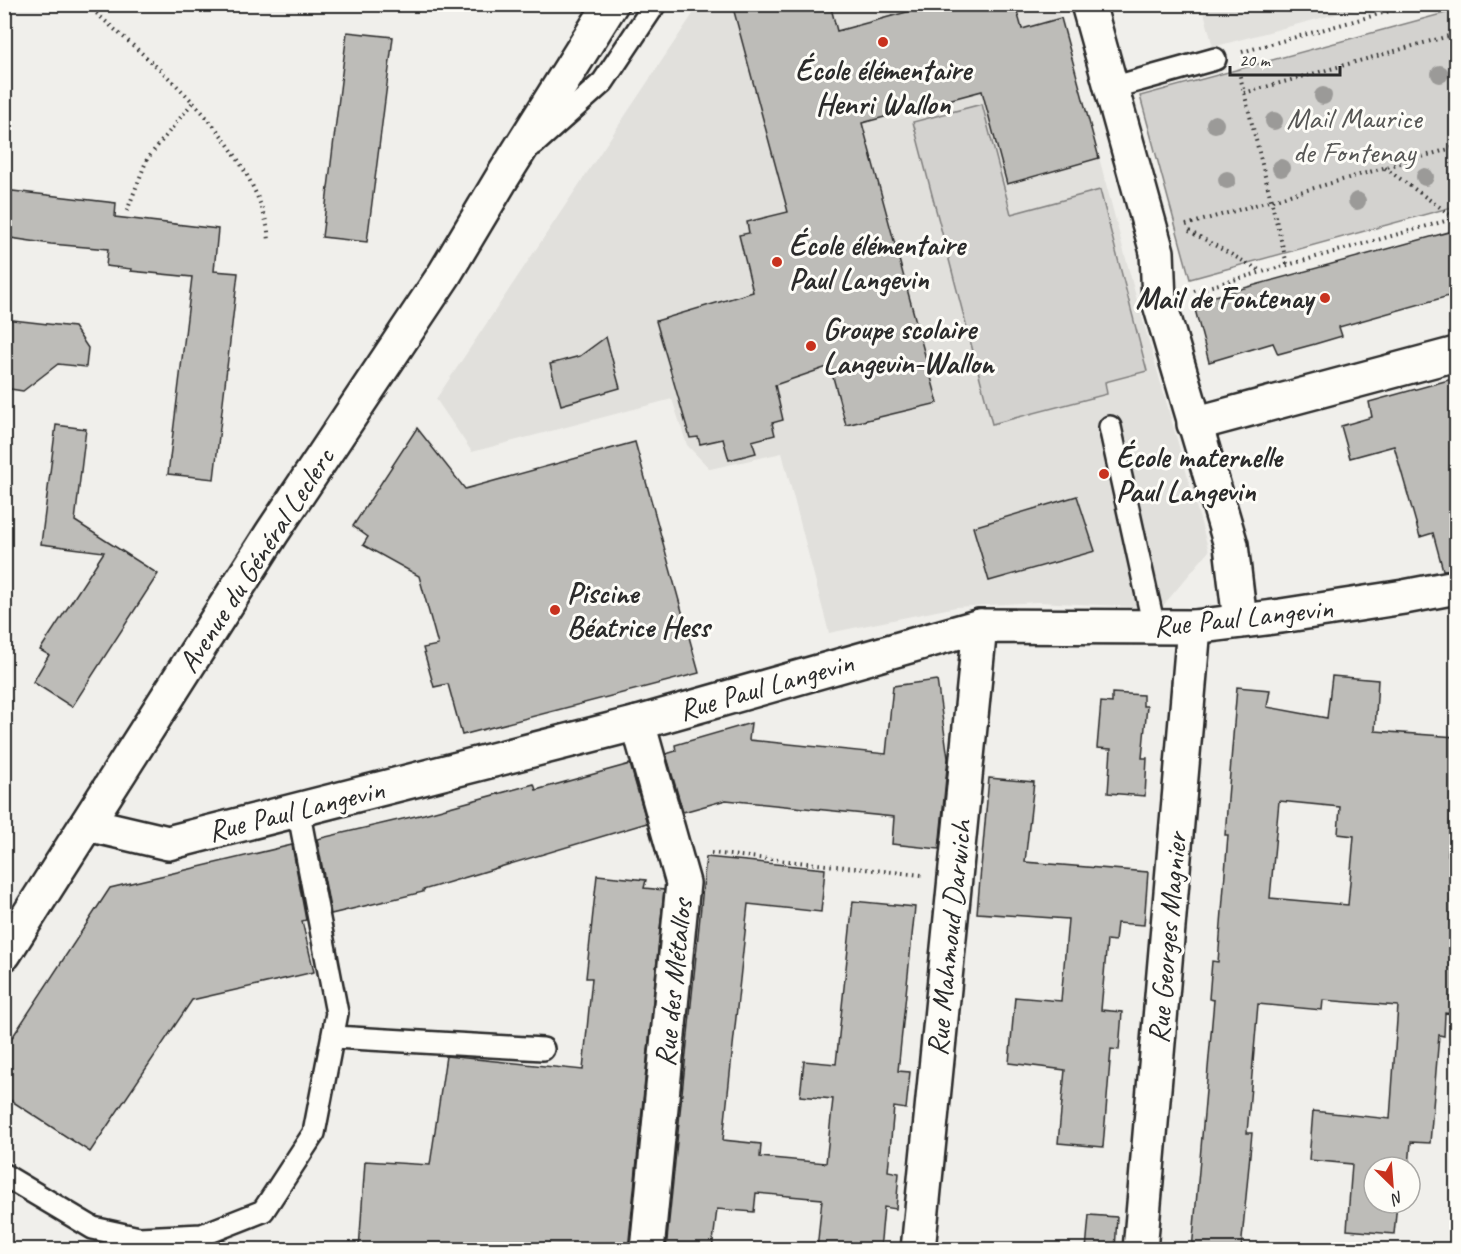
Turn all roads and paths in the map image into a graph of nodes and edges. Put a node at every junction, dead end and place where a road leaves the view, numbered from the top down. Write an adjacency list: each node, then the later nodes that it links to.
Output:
1 (89, 4): 10 (path)
2 (611, 4): 12 (street, Avenue du Général Leclerc)
3 (655, 4): 12 (lane, Avenue du Général Leclerc)
4 (1088, 4): 8 (street)
5 (1415, 4): 7 (path)
6 (1456, 34): 9 (path)
7 (1225, 57): 8 (lane); 9 (path)
8 (1111, 88): 20 (street)
9 (1244, 93): 14 (path)
10 (193, 102): 15 (path); 17 (path)
11 (1456, 147): 13 (path)
12 (509, 166): 31 (street, Avenue du Général Leclerc)
13 (1384, 168): 14 (path); 16 (path)
14 (1271, 200): 18 (path); 19 (path)
15 (127, 211)
16 (1456, 218): 18 (path)
17 (269, 242)
18 (1287, 264): 19 (path)
19 (1262, 272): 20 (path)
20 (1159, 301): 22 (street)
21 (1456, 354): 22 (street)
22 (1194, 424): 25 (street)
23 (1110, 428): 27 (lane)
24 (1456, 587): 25 (street, Rue Paul Langevin)
25 (1240, 621): 28 (street, Rue Paul Langevin)
26 (980, 626): 27 (street, Rue Paul Langevin); 29 (street, Rue Paul Langevin); 33 (street, Rue Mahmoud Darwich)
27 (1154, 627): 28 (street, Rue Paul Langevin)
28 (1194, 627): 40 (street, Rue Georges Magnier)
29 (638, 723): 30 (street, Rue Paul Langevin); 32 (street, Rue des Métallos)
30 (298, 809): 31 (street, Rue Paul Langevin); 35 (lane)
31 (87, 824): 34 (street, Avenue du Général Leclerc)
32 (673, 849): 33 (path); 38 (street, Rue des Métallos)
33 (955, 879): 39 (street, Rue Mahmoud Darwich)
34 (7, 944)
35 (334, 1036): 36 (lane); 37 (lane)
36 (543, 1049)
37 (4, 1175)
38 (647, 1250)
39 (918, 1250)
40 (1140, 1250)

